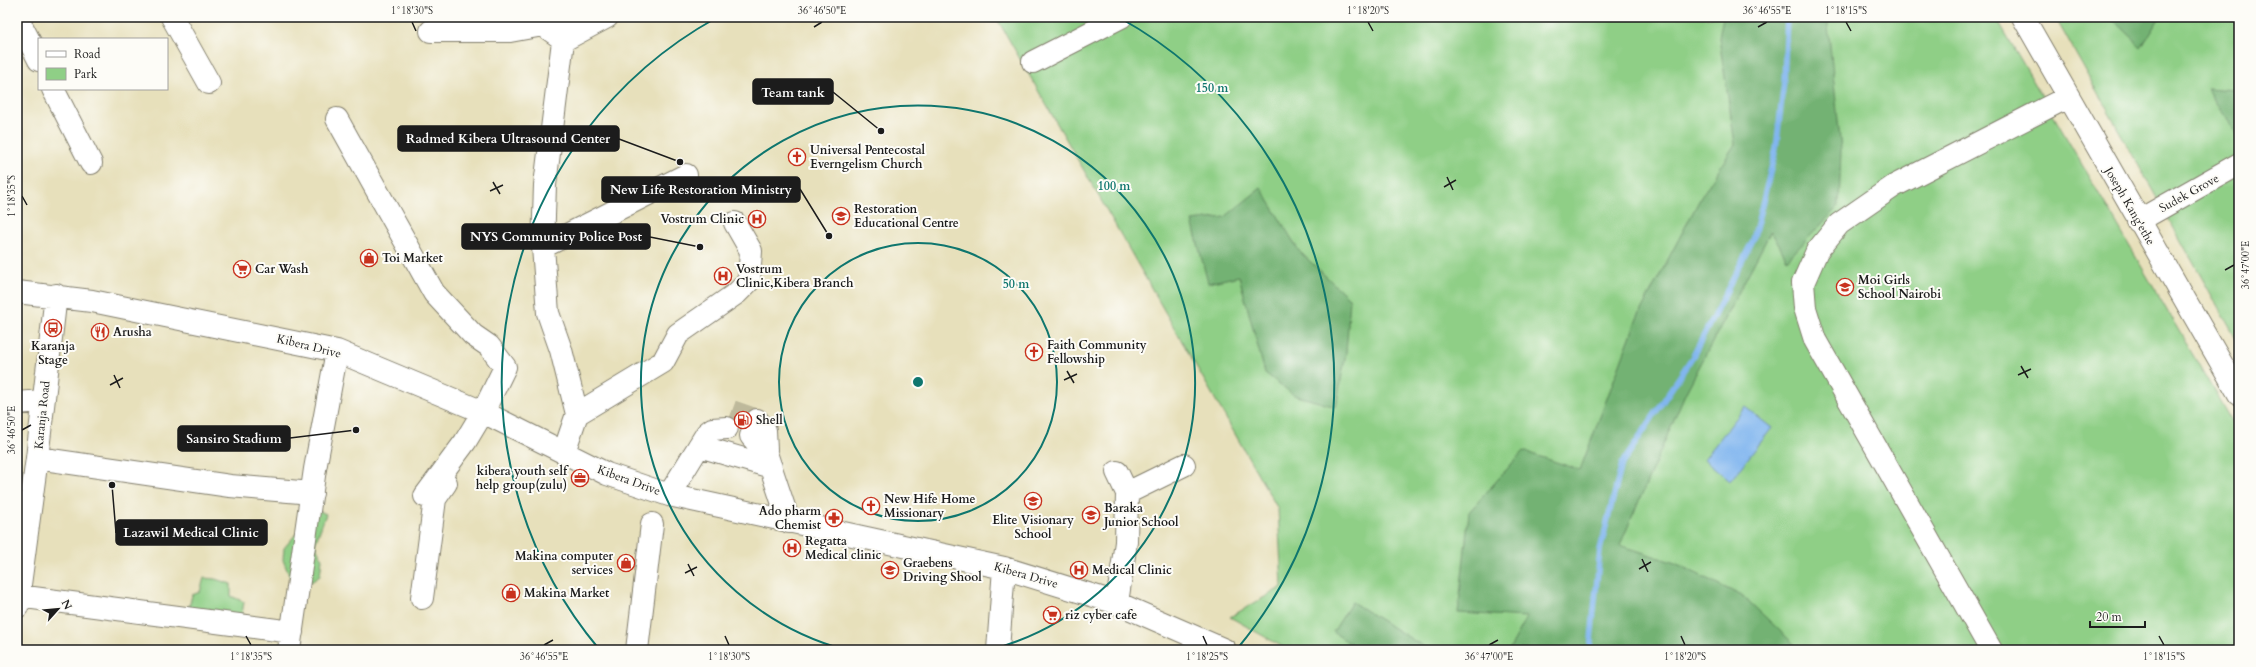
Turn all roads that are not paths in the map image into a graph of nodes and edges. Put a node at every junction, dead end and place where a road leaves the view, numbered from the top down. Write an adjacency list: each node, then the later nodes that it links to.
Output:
1 (17, 17): 10 (street)
2 (172, 17): 12 (street)
3 (566, 17): 9 (street)
4 (607, 17): 9 (street)
5 (1121, 17): 11 (street)
6 (2023, 17): 14 (street, Joseph Kang'ethe)
7 (526, 22): 8 (street); 9 (street)
8 (431, 31)
9 (564, 40): 21 (street)
10 (38, 58)
11 (1033, 62)
12 (209, 84)
13 (54, 90): 16 (street)
14 (2068, 97): 19 (street, Joseph Kang'ethe); 50 (street)
15 (337, 119): 29 (street)
16 (91, 163)
17 (2239, 164): 19 (street, Sudek Grove)
18 (686, 175): 21 (street)
19 (2138, 221): 25 (street, Joseph Kang'ethe)
20 (735, 223): 28 (street)
21 (543, 247): 28 (street)
22 (17, 292): 23 (street, Kibera Drive)
23 (56, 295): 24 (street, Kibera Drive); 26 (street, Karanja Road)
24 (337, 351): 29 (street, Kibera Drive); 37 (street)
25 (2239, 394)
26 (42, 400): 27 (street); 32 (street, Karanja Road)
27 (17, 403)
28 (576, 414): 31 (street)
29 (488, 415): 31 (street, Kibera Drive); 39 (street); 43 (street)
30 (754, 428): 33 (street)
31 (564, 452): 38 (street, Kibera Drive)
32 (37, 458): 37 (street); 44 (street, Karanja Road)
33 (768, 460): 38 (street); 40 (street)
34 (1184, 465): 36 (street)
35 (1117, 472): 36 (street)
36 (1127, 493): 45 (street)
37 (312, 494): 46 (street)
38 (669, 495): 40 (street, Kibera Drive)
39 (425, 496)
40 (789, 522): 42 (street, Kibera Drive)
41 (652, 524): 47 (street)
42 (1004, 568): 45 (street, Kibera Drive); 48 (street)
43 (422, 598)
44 (18, 601): 46 (street)
45 (1118, 603): 49 (street, Kibera Drive)
46 (290, 641)
47 (637, 650)
48 (998, 650)
49 (1225, 650)
50 (1991, 650)

